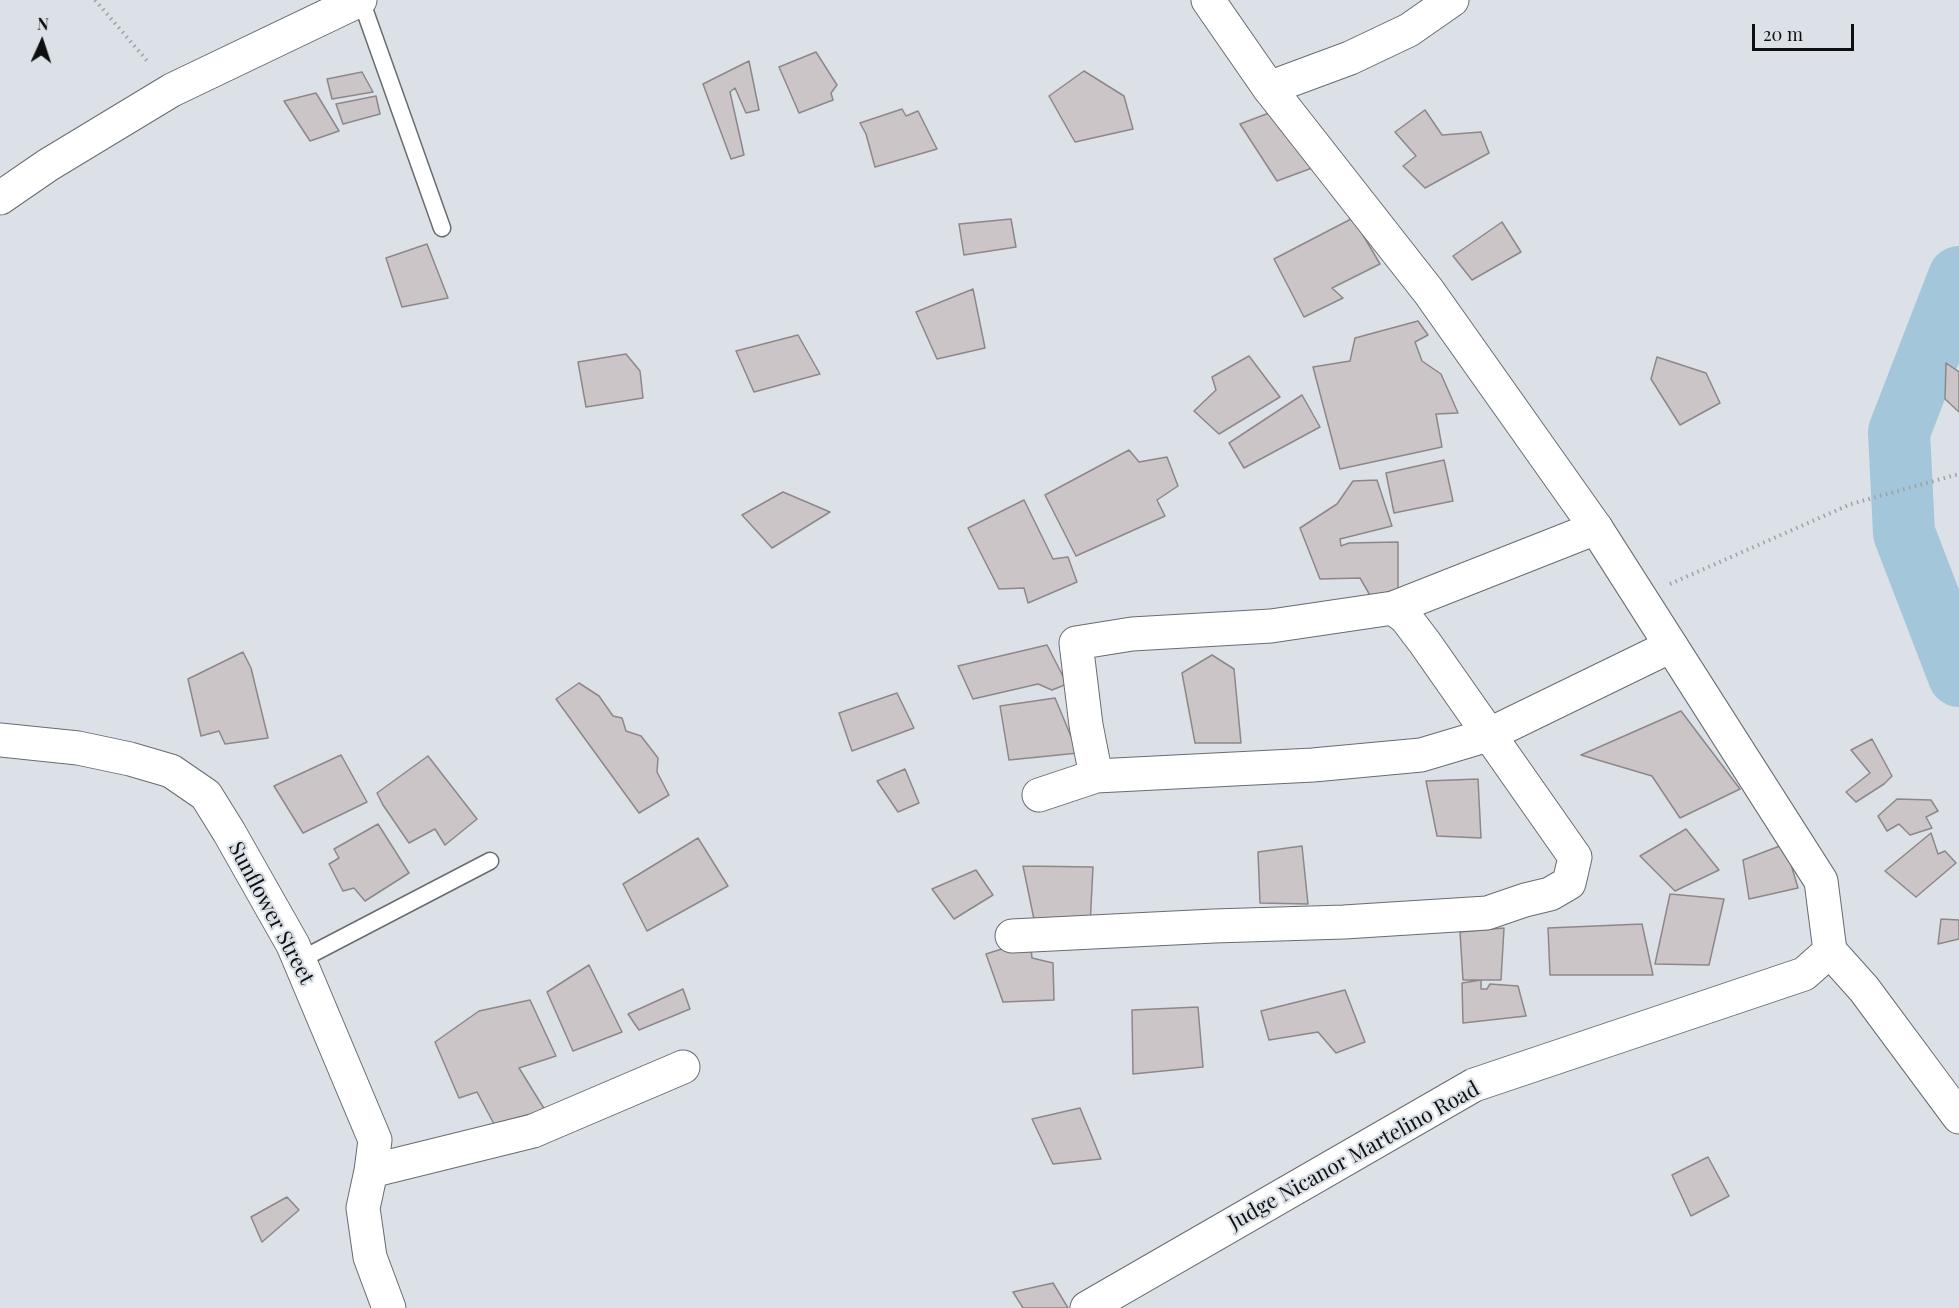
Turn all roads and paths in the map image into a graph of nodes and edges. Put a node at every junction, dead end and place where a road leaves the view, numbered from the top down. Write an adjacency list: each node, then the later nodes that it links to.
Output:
1 (95, 0): 6 (path)
2 (361, 0): 6 (street); 8 (lane)
3 (1208, 0): 5 (street)
4 (1452, 0): 5 (street)
5 (1269, 88): 10 (street)
6 (172, 90): 7 (street)
7 (0, 198)
8 (442, 228)
9 (1959, 474): 11 (path)
10 (1596, 528): 11 (street); 12 (street)
11 (1639, 598): 13 (street)
12 (1393, 608): 14 (street); 16 (street)
13 (1671, 646): 14 (street); 20 (street)
14 (1488, 735): 16 (street); 19 (street)
15 (0, 740): 21 (street, Sunflower Street)
16 (1096, 776): 17 (street)
17 (1039, 795)
18 (490, 861): 21 (lane)
19 (1012, 936)
20 (1830, 951): 23 (street); 26 (street, Judge Nicanor Martelino Road)
21 (300, 960): 24 (street, Sunflower Street)
22 (683, 1067): 24 (street)
23 (1959, 1117)
24 (371, 1172): 25 (street, Sunflower Street)
25 (389, 1308)
26 (1087, 1308)

